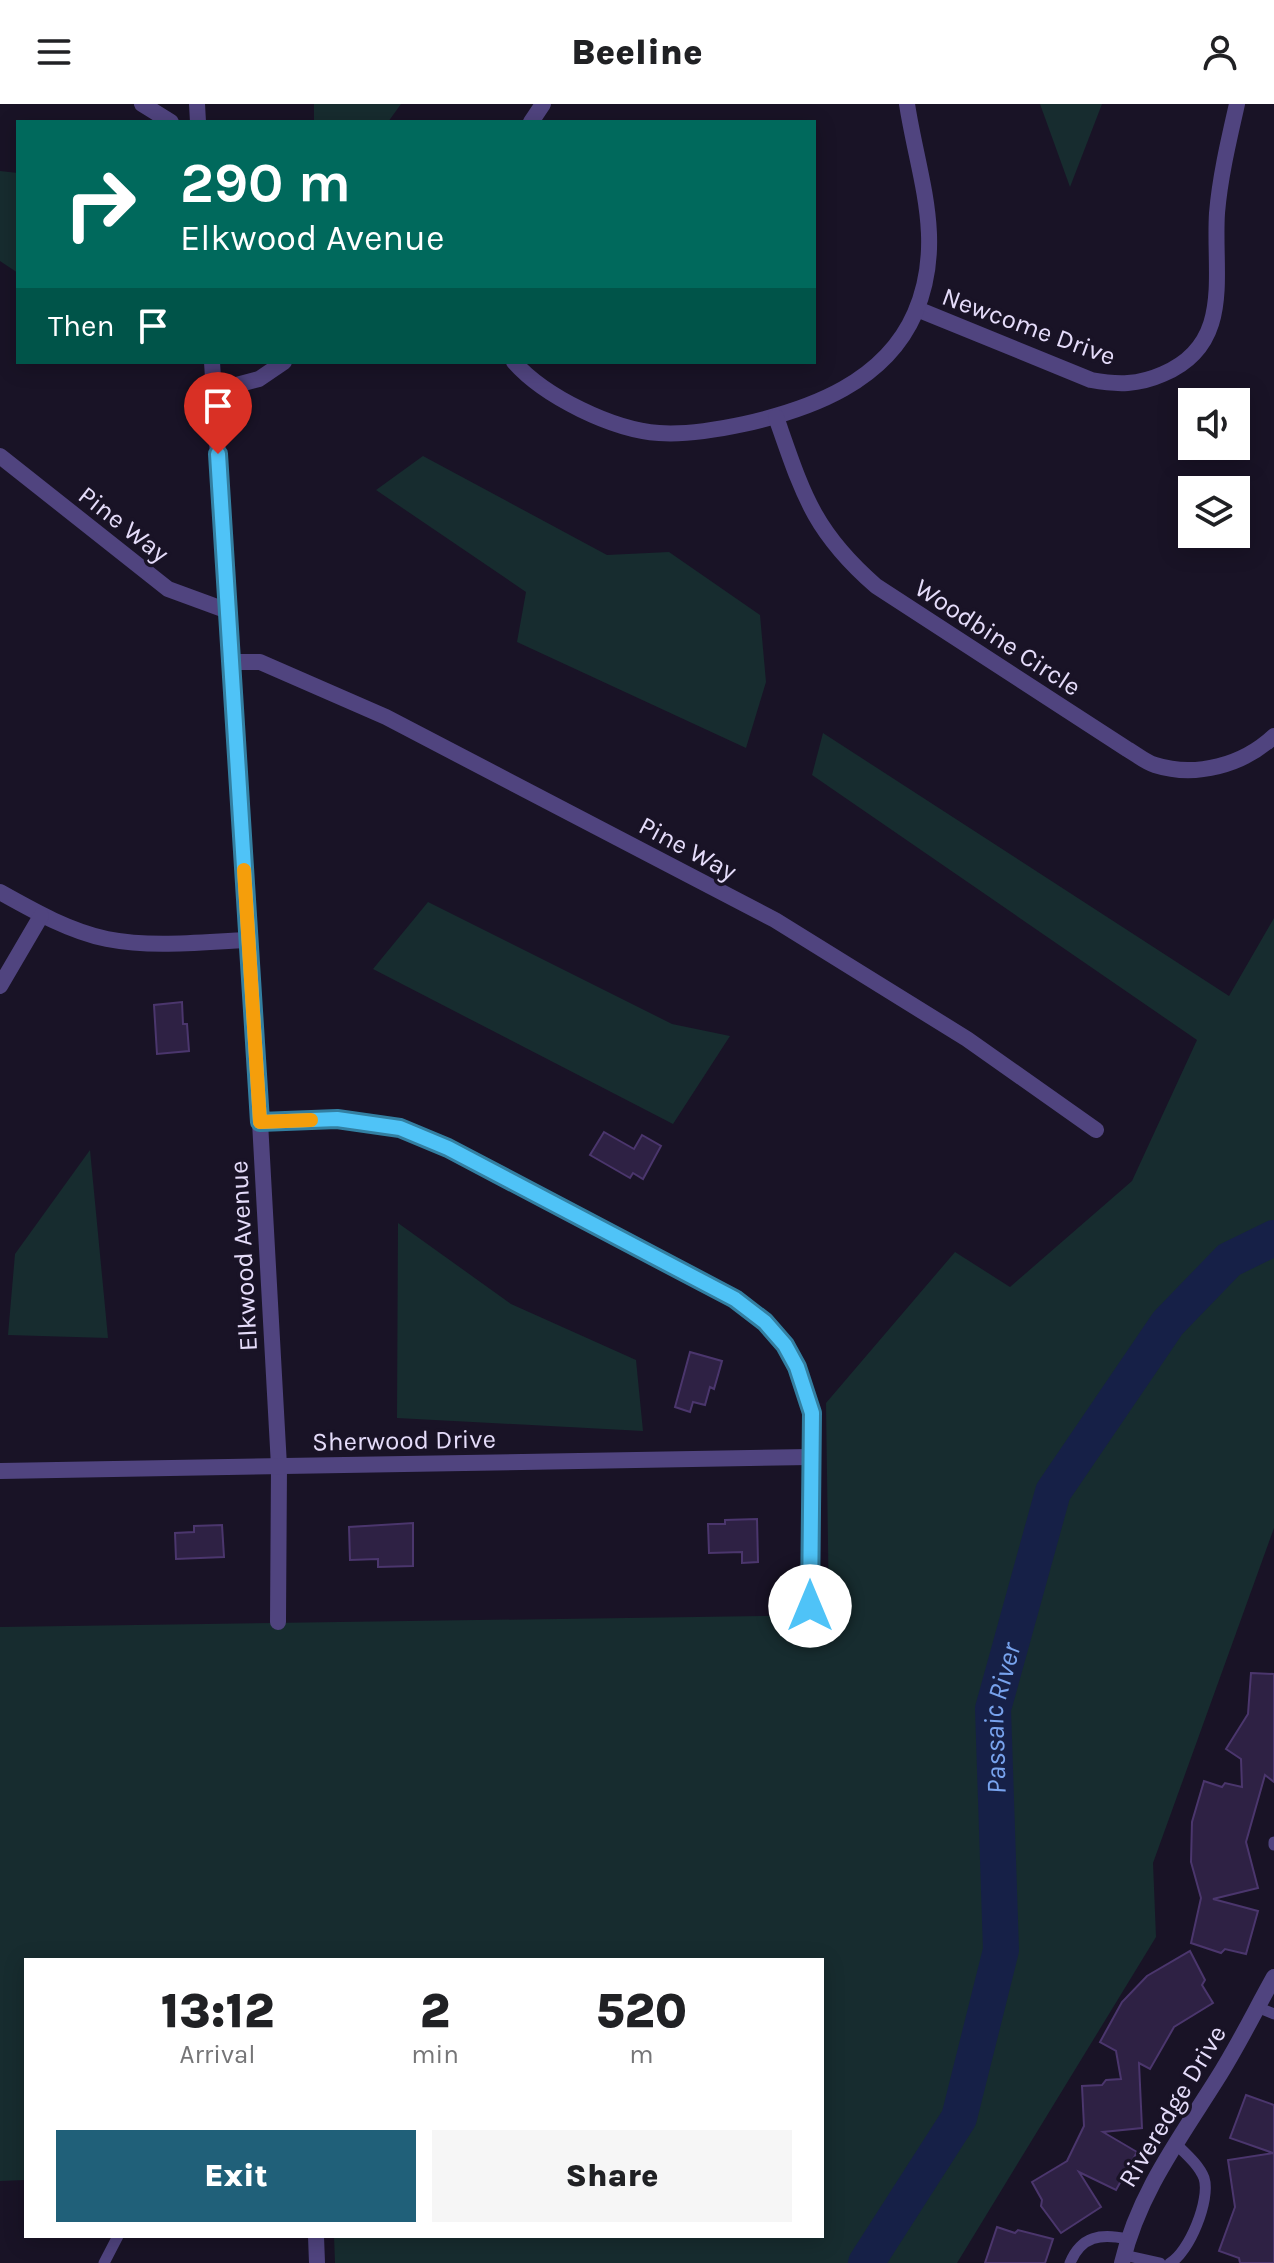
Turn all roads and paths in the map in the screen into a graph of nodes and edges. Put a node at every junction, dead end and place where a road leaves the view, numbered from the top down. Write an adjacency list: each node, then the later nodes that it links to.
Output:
1 (142, 104): 4 (street)
2 (907, 104): 5 (street)
3 (1237, 104): 5 (street, Newcome Drive)
4 (168, 120)
5 (917, 309): 10 (street)
6 (212, 364): 9 (street, Elkwood Avenue)
7 (281, 364): 9 (street)
8 (516, 364): 10 (street)
9 (214, 391): 12 (street, Elkwood Avenue)
10 (776, 417): 14 (street, Woodbine Circle)
11 (0, 456): 12 (street, Pine Way)
12 (228, 611): 13 (street, Elkwood Avenue)
13 (232, 662): 17 (street, Elkwood Avenue); 20 (street, Pine Way)
14 (1274, 736)
15 (0, 892): 16 (street)
16 (41, 916): 17 (street); 18 (street)
17 (248, 940): 19 (street, Elkwood Avenue)
18 (0, 986)
19 (260, 1122): 21 (street); 22 (street, Elkwood Avenue)
20 (1096, 1130)
21 (810, 1457): 22 (street, Sherwood Drive); 24 (street)
22 (279, 1466): 23 (street, Sherwood Drive); 25 (street, Elkwood Avenue)
23 (0, 1471)
24 (810, 1606)
25 (278, 1622)
26 (1274, 1977): 27 (street, Riveredge Drive)
27 (1257, 2007): 28 (lane); 29 (street, Riveredge Drive)
28 (1274, 2014)
29 (1176, 2144): 32 (street, Riveredge Drive); 37 (lane)
30 (117, 2238): 33 (lane)
31 (316, 2238): 34 (street)
32 (1124, 2252): 35 (lane); 36 (lane)
33 (104, 2263)
34 (317, 2263)
35 (1070, 2263)
36 (1160, 2263)
37 (1170, 2263)

